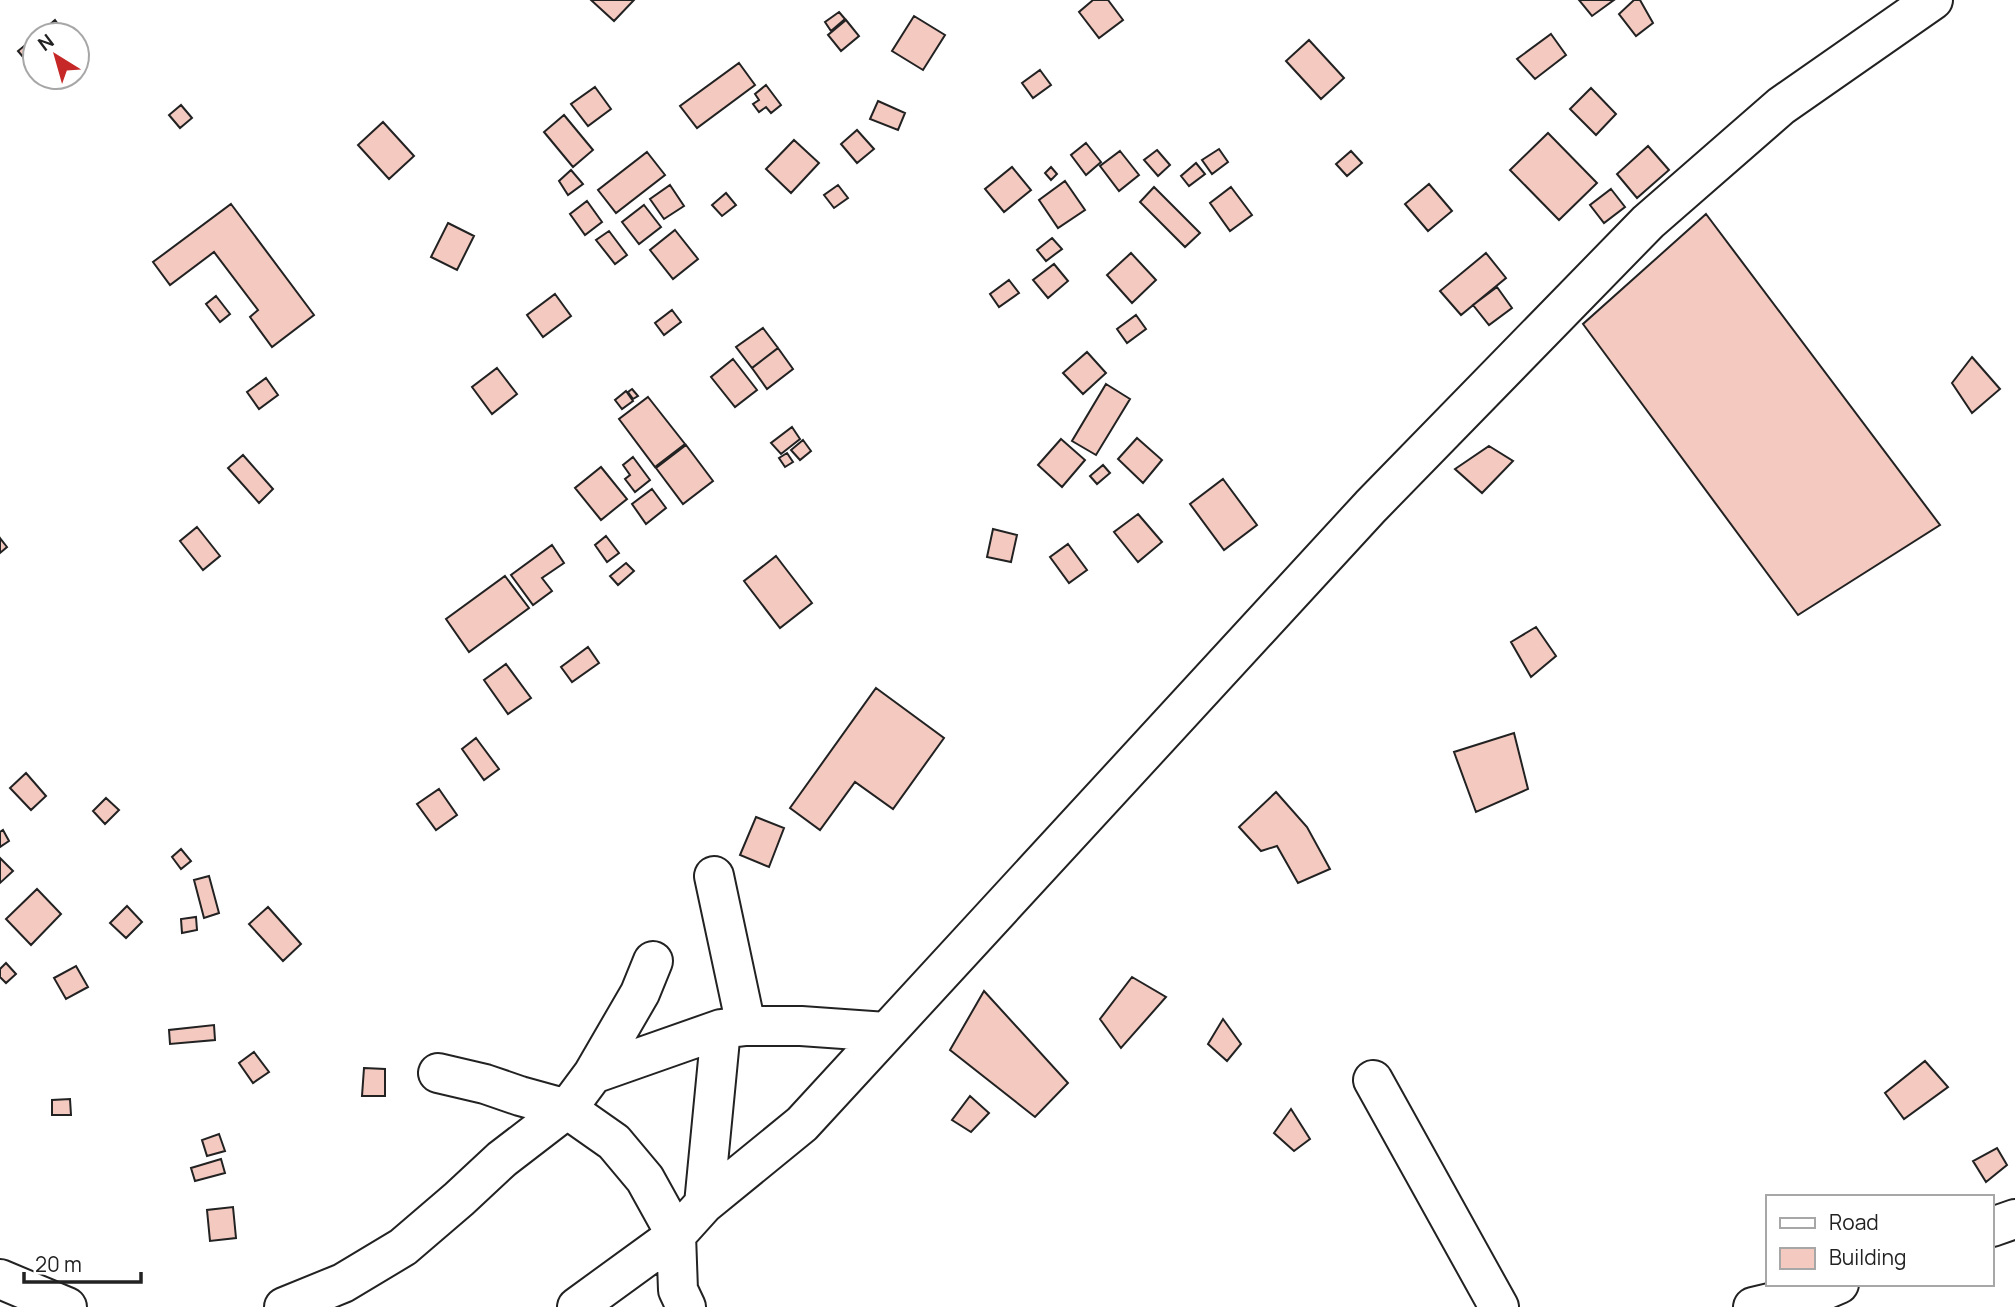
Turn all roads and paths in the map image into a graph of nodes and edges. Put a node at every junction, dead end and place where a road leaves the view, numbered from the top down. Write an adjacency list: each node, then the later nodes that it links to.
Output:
1 (1933, 0): 5 (street)
2 (715, 876): 4 (street)
3 (653, 961): 7 (street)
4 (734, 1027): 5 (street); 7 (street); 10 (street)
5 (886, 1032): 10 (street)
6 (438, 1073): 9 (street)
7 (593, 1074): 9 (street)
8 (1373, 1080): 20 (street)
9 (566, 1109): 13 (street); 17 (street)
10 (704, 1204): 13 (street)
11 (2015, 1219): 12 (street)
12 (1994, 1226)
13 (676, 1235): 18 (street); 19 (street)
14 (0, 1279): 16 (street)
15 (1834, 1286): 21 (street)
16 (67, 1307)
17 (284, 1307)
18 (577, 1307)
19 (686, 1307)
20 (1499, 1307)
21 (1753, 1307)

